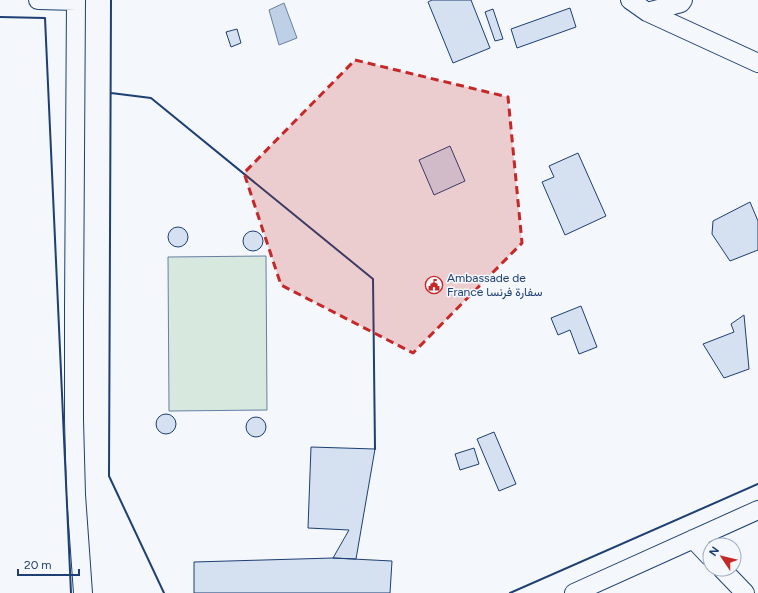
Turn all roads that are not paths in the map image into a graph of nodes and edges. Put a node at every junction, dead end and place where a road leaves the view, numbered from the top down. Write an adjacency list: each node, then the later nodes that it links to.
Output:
1 (38, 0): 2 (street)
2 (76, 0): 11 (street)
3 (630, 0): 5 (street)
4 (683, 0): 5 (street)
5 (647, 12): 6 (street)
6 (758, 63)
7 (758, 510): 8 (street)
8 (693, 539): 9 (street); 12 (street)
9 (702, 549)
10 (730, 577): 13 (street)
11 (83, 593)
12 (574, 593)
13 (745, 593)

